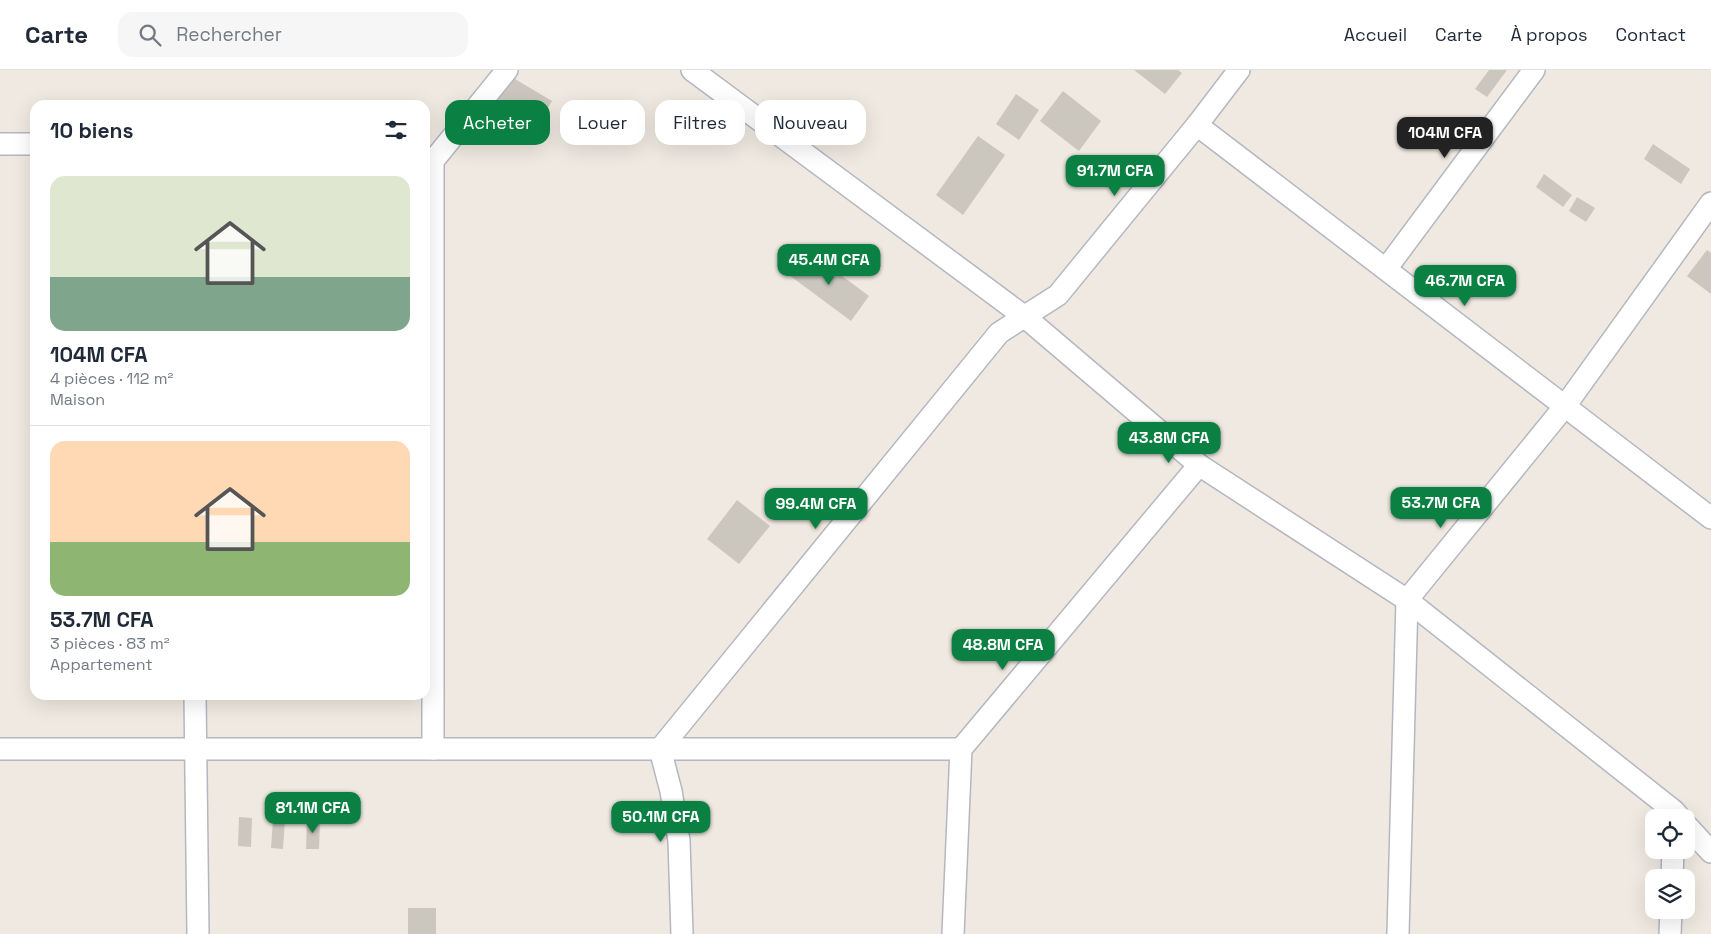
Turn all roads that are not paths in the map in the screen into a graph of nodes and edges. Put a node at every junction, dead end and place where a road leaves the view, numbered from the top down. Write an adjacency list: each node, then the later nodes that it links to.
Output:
1 (507, 70): 8 (street)
2 (692, 70): 12 (street)
3 (1239, 70): 5 (street)
4 (1534, 70): 10 (street)
5 (1197, 125): 10 (street); 12 (street)
6 (0, 144): 7 (street)
7 (30, 144)
8 (430, 160)
9 (1711, 203): 13 (street)
10 (1386, 269): 13 (street)
11 (430, 308): 20 (street)
12 (1024, 317): 14 (street); 22 (street)
13 (1565, 406): 15 (street); 16 (street)
14 (1199, 465): 16 (street); 21 (street)
15 (1711, 518)
16 (1407, 600): 23 (street); 30 (street)
17 (195, 700): 19 (street)
18 (0, 749): 19 (street)
19 (196, 749): 20 (street); 27 (street)
20 (433, 749): 22 (street)
21 (961, 749): 22 (street); 29 (street)
22 (660, 750): 28 (street)
23 (1667, 809)
24 (1695, 836): 25 (street)
25 (1711, 852)
26 (1671, 919): 31 (street)
27 (198, 934)
28 (682, 934)
29 (953, 934)
30 (1398, 934)
31 (1670, 934)

